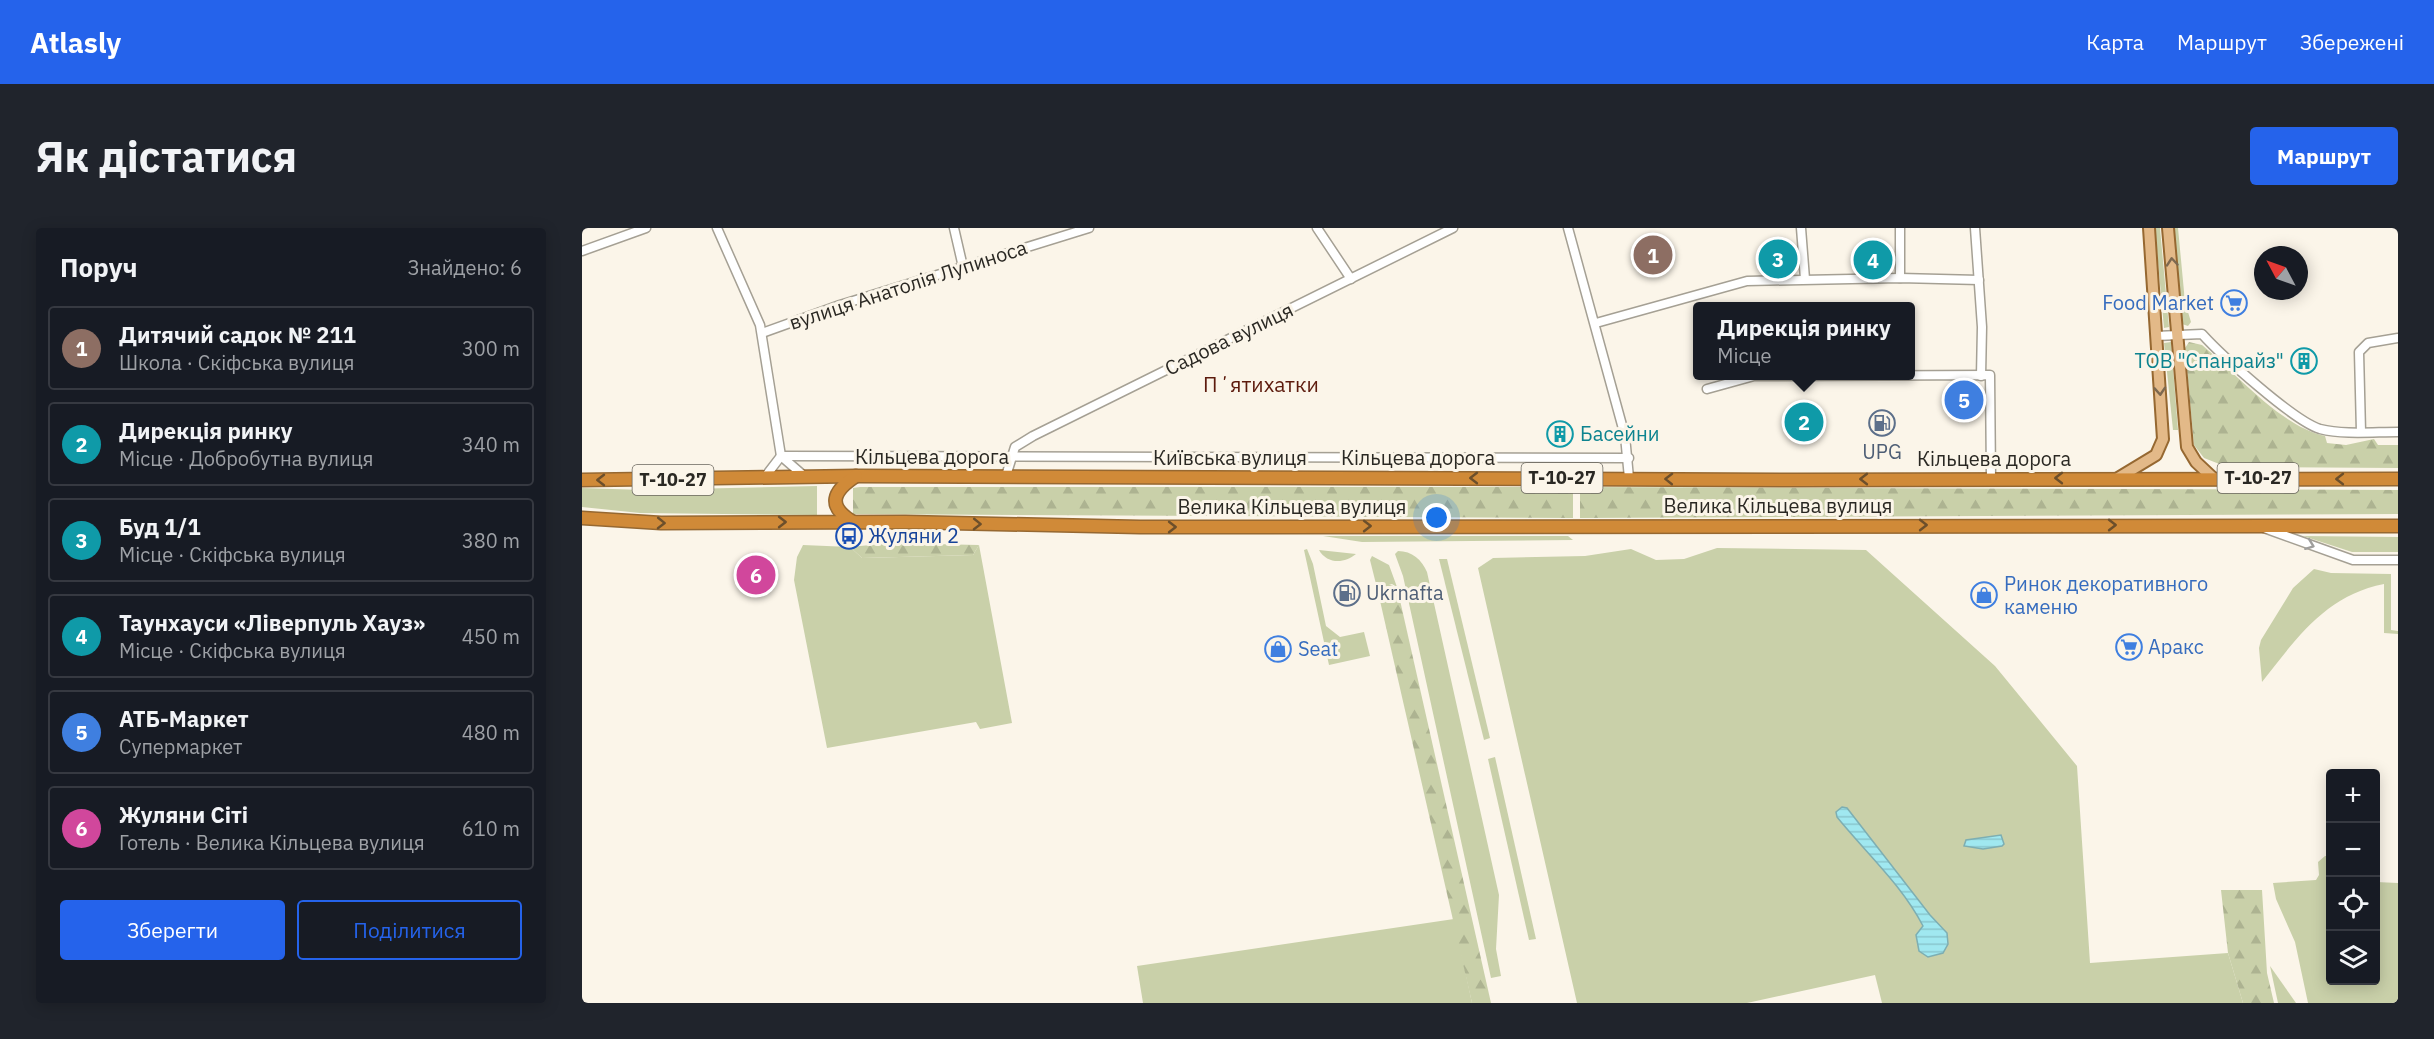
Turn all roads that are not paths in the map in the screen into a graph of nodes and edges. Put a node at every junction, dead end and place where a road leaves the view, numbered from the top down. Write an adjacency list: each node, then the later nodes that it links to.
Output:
1 (646, 228): 13 (street)
2 (717, 228): 20 (street)
3 (954, 228): 14 (street)
4 (1089, 228): 14 (street, вулиця Анатолія Лупиноса)
5 (1317, 228): 16 (street)
6 (1453, 228): 16 (street, Садова вулиця)
7 (1568, 228): 19 (street)
8 (1801, 228): 17 (street)
9 (1900, 228): 15 (street)
10 (1975, 228): 18 (street)
11 (2149, 228): 22 (main road)
12 (2168, 228): 21 (main road, one-way to 12)
13 (582, 251)
14 (963, 267): 20 (street, вулиця Анатолія Лупиноса)
15 (1900, 278): 17 (street); 18 (street)
16 (1351, 279): 31 (street, Садова вулиця)
17 (1805, 279): 19 (street)
18 (1979, 280): 25 (street)
19 (1596, 323): 32 (street)
20 (762, 333): 30 (street)
21 (2178, 334): 22 (street); 28 (street); 40 (main road)
22 (2156, 336): 39 (main road, one-way to 39)
23 (2398, 338): 28 (street)
24 (1915, 376): 25 (street)
25 (1985, 376): 38 (street)
26 (1740, 380): 27 (street)
27 (1707, 389)
28 (2361, 432): 29 (street)
29 (2398, 432)
30 (781, 456): 31 (street); 35 (street); 36 (street)
31 (1011, 456): 32 (street, Київська вулиця); 34 (street)
32 (1629, 458): 37 (street)
33 (857, 476): 34 (highway, Кільцева дорога / Т-10-27); 36 (highway, Кільцева дорога / Т-10-27); 44 (highway)
34 (1006, 476): 37 (highway, Кільцева дорога / Т-10-27, one-way to 34)
35 (765, 477): 36 (highway, Кільцева дорога / Т-10-27); 42 (highway, Кільцева дорога / Т-10-27, one-way to 42)
36 (805, 477)
37 (1629, 478): 38 (highway, Кільцева дорога / Т-10-27, one-way to 37)
38 (1991, 478): 39 (highway, Кільцева дорога / Т-10-27, one-way to 38)
39 (2118, 478): 40 (highway, Кільцева дорога / Т-10-27)
40 (2213, 478): 41 (highway, Кільцева дорога / Т-10-27, one-way to 40)
41 (2398, 479)
42 (582, 480)
43 (582, 519): 44 (highway, Велика Кільцева вулиця / Т-10-27, one-way to 44)
44 (853, 522): 45 (highway, Велика Кільцева вулиця / Т-10-27, one-way to 45)
45 (2255, 525): 46 (highway, Т-10-27); 47 (street, one-way to 47)
46 (2398, 526)
47 (2398, 560)

